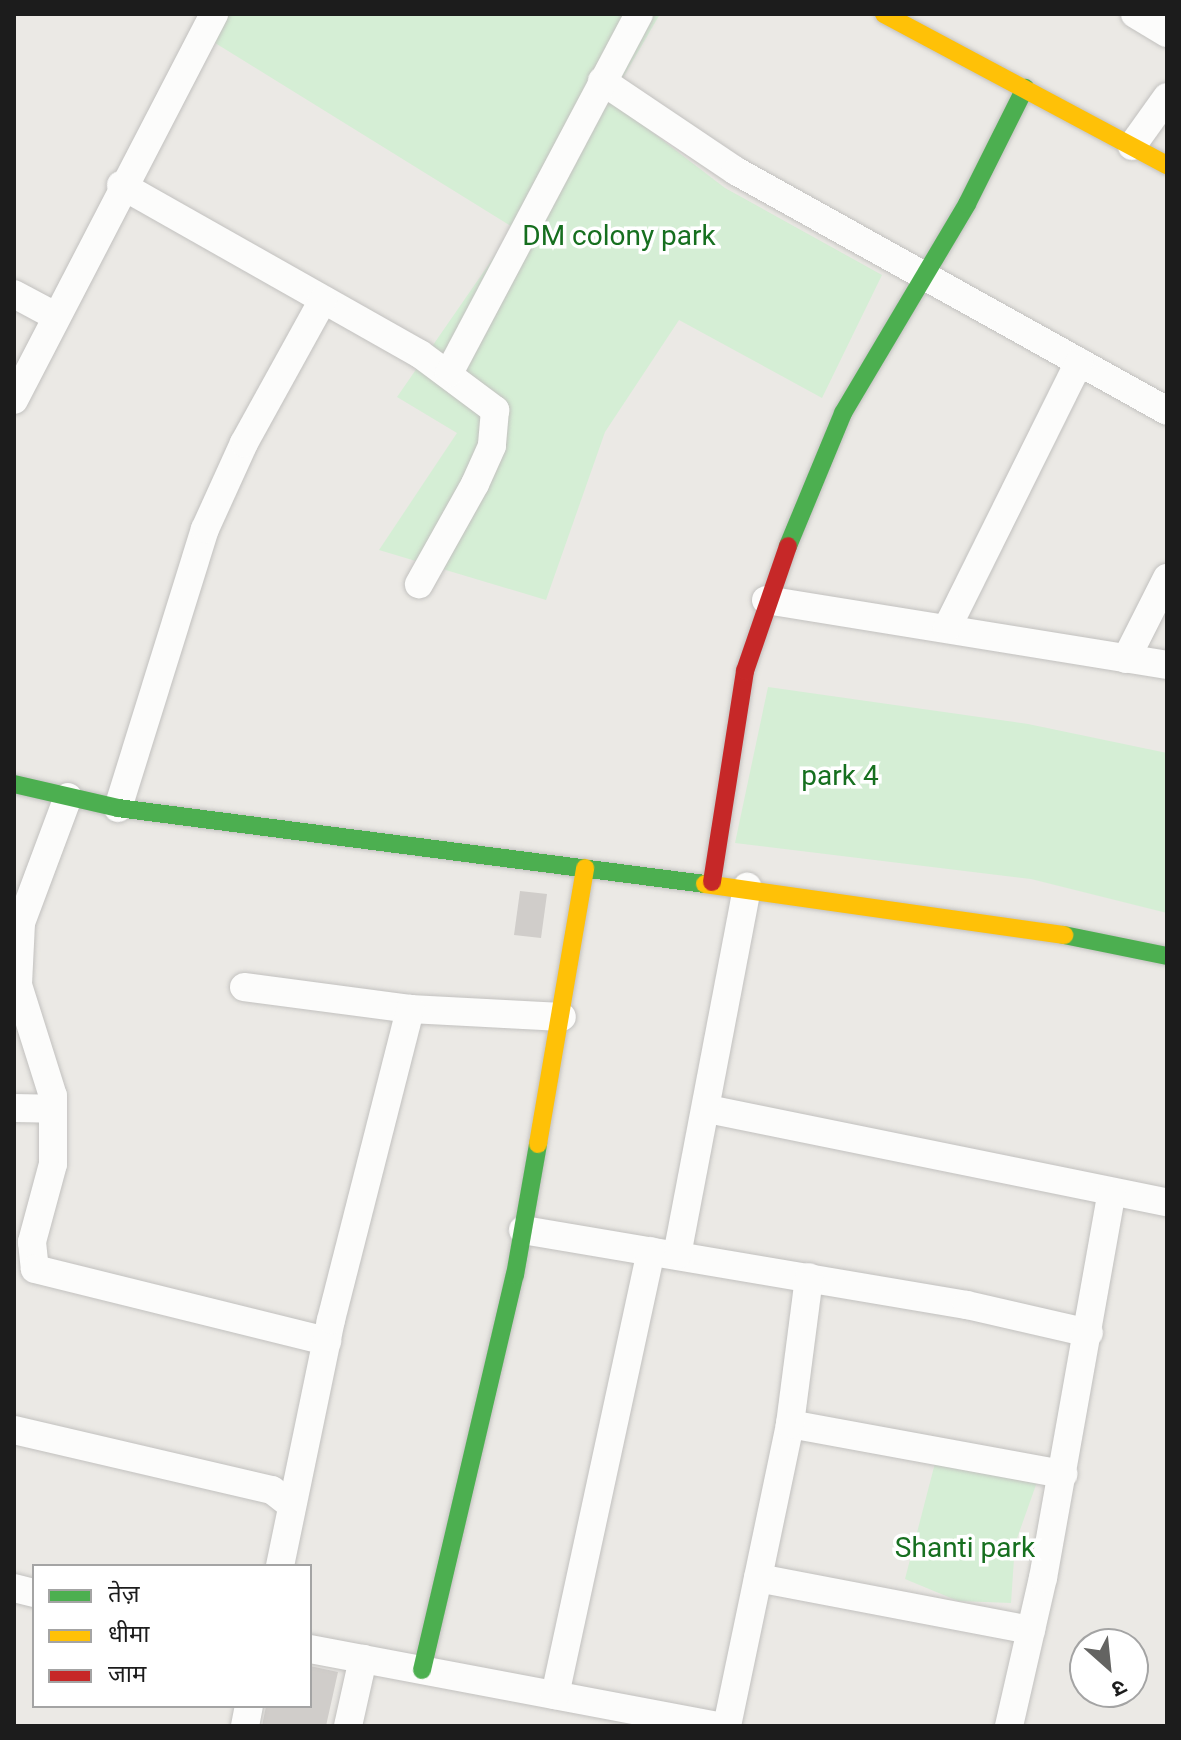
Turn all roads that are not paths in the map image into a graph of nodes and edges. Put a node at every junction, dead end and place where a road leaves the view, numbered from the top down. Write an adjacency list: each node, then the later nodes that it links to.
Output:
1 (214, 14): 11 (street)
2 (639, 14): 6 (street)
3 (884, 14): 7 (street)
4 (1135, 14): 5 (street)
5 (1167, 33)
6 (602, 81): 12 (street); 17 (street)
7 (1025, 88): 9 (street); 12 (street)
8 (1167, 97): 9 (street)
9 (1132, 146): 10 (street)
10 (1167, 165)
11 (121, 185): 14 (street); 15 (street)
12 (923, 276): 16 (street); 22 (street)
13 (14, 294): 15 (street)
14 (323, 300): 17 (street); 28 (street)
15 (55, 316): 18 (street)
16 (1079, 362): 19 (street); 23 (street)
17 (449, 373): 21 (street)
18 (14, 400)
19 (1167, 411)
20 (1167, 578): 24 (street)
21 (419, 584)
22 (766, 600): 23 (street); 30 (street)
23 (947, 628): 24 (street)
24 (1126, 659): 25 (street)
25 (1167, 665)
26 (14, 784): 27 (street)
27 (68, 797): 28 (street); 37 (street)
28 (118, 808): 29 (street)
29 (585, 868): 30 (street); 35 (street)
30 (712, 882): 31 (street)
31 (747, 887): 32 (street); 38 (street)
32 (1167, 956)
33 (244, 987): 34 (street)
34 (410, 1009): 35 (street); 45 (street)
35 (562, 1017): 41 (street)
36 (14, 1108): 37 (street)
37 (53, 1109): 45 (street)
38 (708, 1109): 39 (street); 42 (street)
39 (1112, 1192): 40 (street); 44 (street)
40 (1167, 1202)
41 (523, 1230): 42 (street); 55 (street)
42 (664, 1253): 43 (street); 56 (street)
43 (809, 1277): 44 (street); 46 (street)
44 (1089, 1333): 48 (street)
45 (327, 1341): 49 (street)
46 (790, 1424): 48 (street); 51 (street)
47 (14, 1430): 49 (street)
48 (1063, 1474): 52 (street)
49 (290, 1504): 50 (street)
50 (280, 1564)
51 (758, 1578): 52 (street); 59 (street)
52 (1031, 1630): 60 (street)
53 (312, 1649): 54 (street)
54 (363, 1659): 55 (street); 57 (street)
55 (422, 1670): 56 (street)
56 (555, 1695): 58 (street)
57 (348, 1726)
58 (718, 1726)
59 (727, 1726)
60 (1009, 1726)

